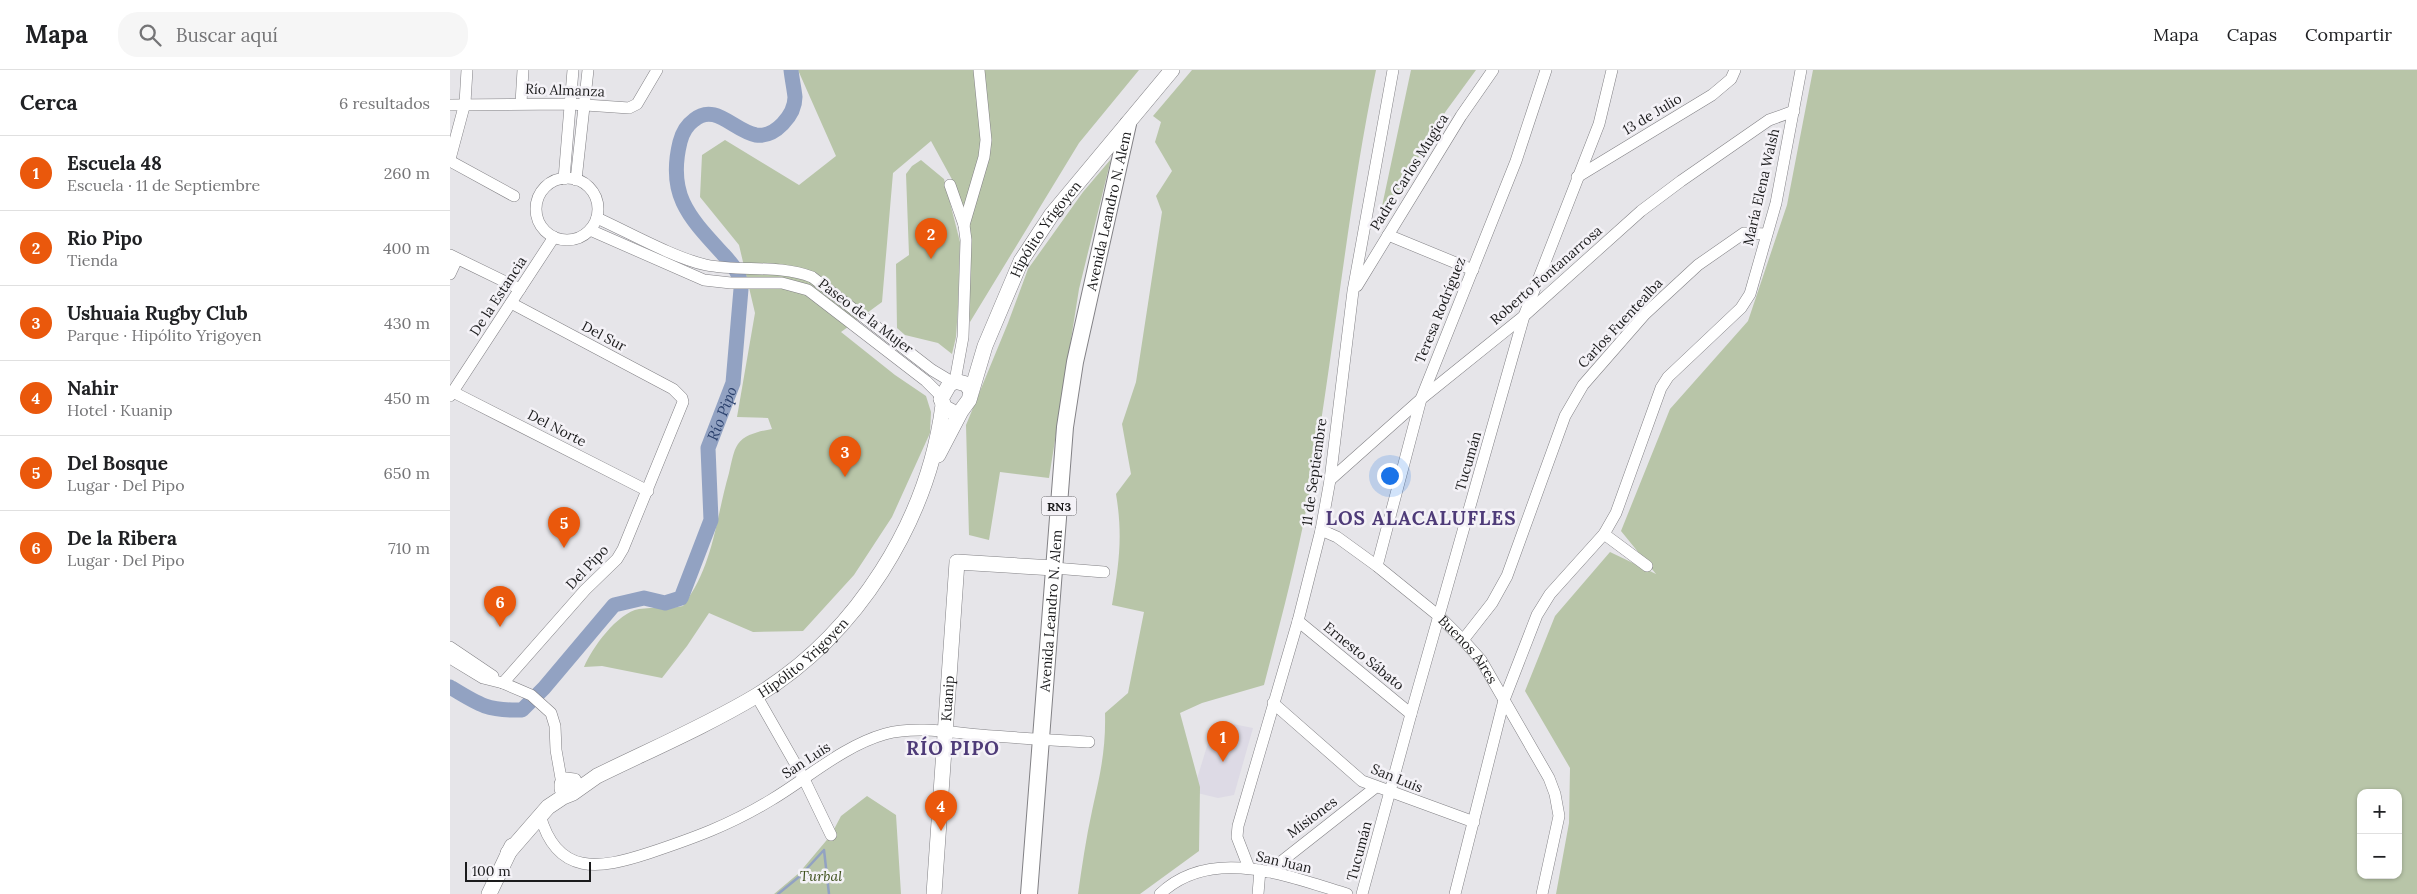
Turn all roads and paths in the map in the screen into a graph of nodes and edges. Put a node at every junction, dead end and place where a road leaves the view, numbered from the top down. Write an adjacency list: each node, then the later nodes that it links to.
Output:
1 (467, 70): 14 (street)
2 (523, 70): 15 (street)
3 (573, 70): 16 (street)
4 (588, 70): 18 (street)
5 (658, 70): 18 (street, Río Almanza)
6 (979, 70): 27 (street)
7 (1172, 70): 20 (main road, RN3)
8 (1393, 70): 36 (street, 11 de Septiembre)
9 (1493, 70): 30 (street, Padre Carlos Mugica)
10 (1546, 70): 33 (street, Teresa Rodríguez)
11 (1612, 70): 22 (street, Tucumán)
12 (1735, 70): 22 (street, 13 de Julio)
13 (1801, 70): 19 (street, María Elena Walsh)
14 (465, 103): 15 (street, Río Almanza); 17 (street, Río Almanza); 21 (street)
15 (521, 103): 16 (street, Río Almanza)
16 (570, 104): 18 (street, Río Almanza); 23 (street)
17 (450, 105)
18 (585, 105): 23 (street)
19 (1794, 111): 29 (street, María Elena Walsh); 38 (street, Roberto Fontanarrosa)
20 (1128, 124): 39 (main road, Hipólito Yrigoyen); 54 (highway, Avenida Leandro N. Alem / RN3)
21 (450, 160): 25 (street)
22 (1577, 177): 38 (street, Tucumán)
23 (570, 179): 26 (street); 31 (street)
24 (950, 185): 27 (street)
25 (514, 196)
26 (597, 218): 28 (street); 40 (street, Paseo de la Mujer)
27 (964, 225): 40 (street)
28 (590, 230): 31 (street); 45 (street, Paseo de la Mujer)
29 (1766, 234): 51 (street, María Elena Walsh); 58 (street, Carlos Fuentealba)
30 (1388, 235): 33 (street); 36 (street, Padre Carlos Mugica)
31 (554, 237): 35 (street, De la Estancia)
32 (454, 257): 34 (street); 35 (street)
33 (1472, 270): 44 (street, Teresa Rodríguez)
34 (450, 274)
35 (520, 289): 37 (street, De la Estancia)
36 (1353, 291): 48 (street, 11 de Septiembre)
37 (511, 303): 42 (street, De la Estancia); 43 (street, Del Sur)
38 (1524, 316): 44 (street, Roberto Fontanarrosa); 56 (street, Tucumán)
39 (985, 346): 40 (main road, Hipólito Yrigoyen); 41 (main road, Hipólito Yrigoyen)
40 (955, 381): 41 (main road); 45 (main road)
41 (971, 391): 46 (main road)
42 (451, 394): 49 (street, Del Norte)
43 (682, 398): 49 (street, Del Pipo)
44 (1420, 399): 48 (street, Roberto Fontanarrosa); 52 (street, Teresa Rodríguez)
45 (942, 402): 46 (main road); 47 (main road, Hipólito Yrigoyen)
46 (961, 411): 47 (main road, Hipólito Yrigoyen)
47 (925, 479): 62 (main road, Hipólito Yrigoyen)
48 (1330, 480): 50 (street, 11 de Septiembre)
49 (648, 491): 61 (street, Del Pipo)
50 (1321, 530): 52 (street, Buenos Aires); 57 (street, 11 de Septiembre)
51 (1604, 534): 53 (street); 63 (street)
52 (1376, 566): 56 (street, Buenos Aires)
53 (1647, 566)
54 (1054, 568): 55 (street); 66 (main road, Kuanip); 67 (highway, Avenida Leandro N. Alem / RN3)
55 (1104, 572)
56 (1440, 616): 58 (street, Buenos Aires); 65 (street, Tucumán)
57 (1298, 621): 64 (street, 11 de Septiembre); 65 (street, Ernesto Sábato)
58 (1463, 640): 63 (street, Buenos Aires)
59 (450, 647): 61 (street)
60 (450, 658): 61 (street)
61 (503, 683): 70 (street)
62 (756, 696): 69 (street); 70 (main road, Hipólito Yrigoyen)
63 (1504, 700): 74 (street); 87 (street, Buenos Aires)
64 (1273, 703): 71 (street, San Luis); 78 (street, 11 de Septiembre)
65 (1411, 714): 72 (street, Tucumán)
66 (944, 732): 67 (street, San Luis); 69 (street, San Luis); 80 (main road, Kuanip)
67 (1042, 739): 68 (street, San Luis); 81 (highway, Avenida Leandro N. Alem / RN3)
68 (1089, 742)
69 (804, 779): 76 (street); 77 (street, San Luis)
70 (568, 786): 73 (main road, Hipólito Yrigoyen); 75 (main road, Hipólito Yrigoyen)
71 (1376, 788): 72 (street, San Luis); 78 (street, Misiones)
72 (1390, 793): 74 (street, San Luis); 85 (street, Tucumán)
73 (540, 815): 75 (main road, Hipólito Yrigoyen); 77 (street, San Luis)
74 (1474, 822): 86 (street)
75 (525, 828): 77 (street, San Luis); 79 (main road, Hipólito Yrigoyen)
76 (831, 835)
77 (555, 847)
78 (1259, 870): 82 (street, San Juan); 83 (street); 84 (street, San Juan)
79 (489, 894)
80 (934, 894)
81 (1029, 894)
82 (1160, 894)
83 (1258, 894)
84 (1347, 894)
85 (1362, 894)
86 (1455, 894)
87 (1542, 894)

